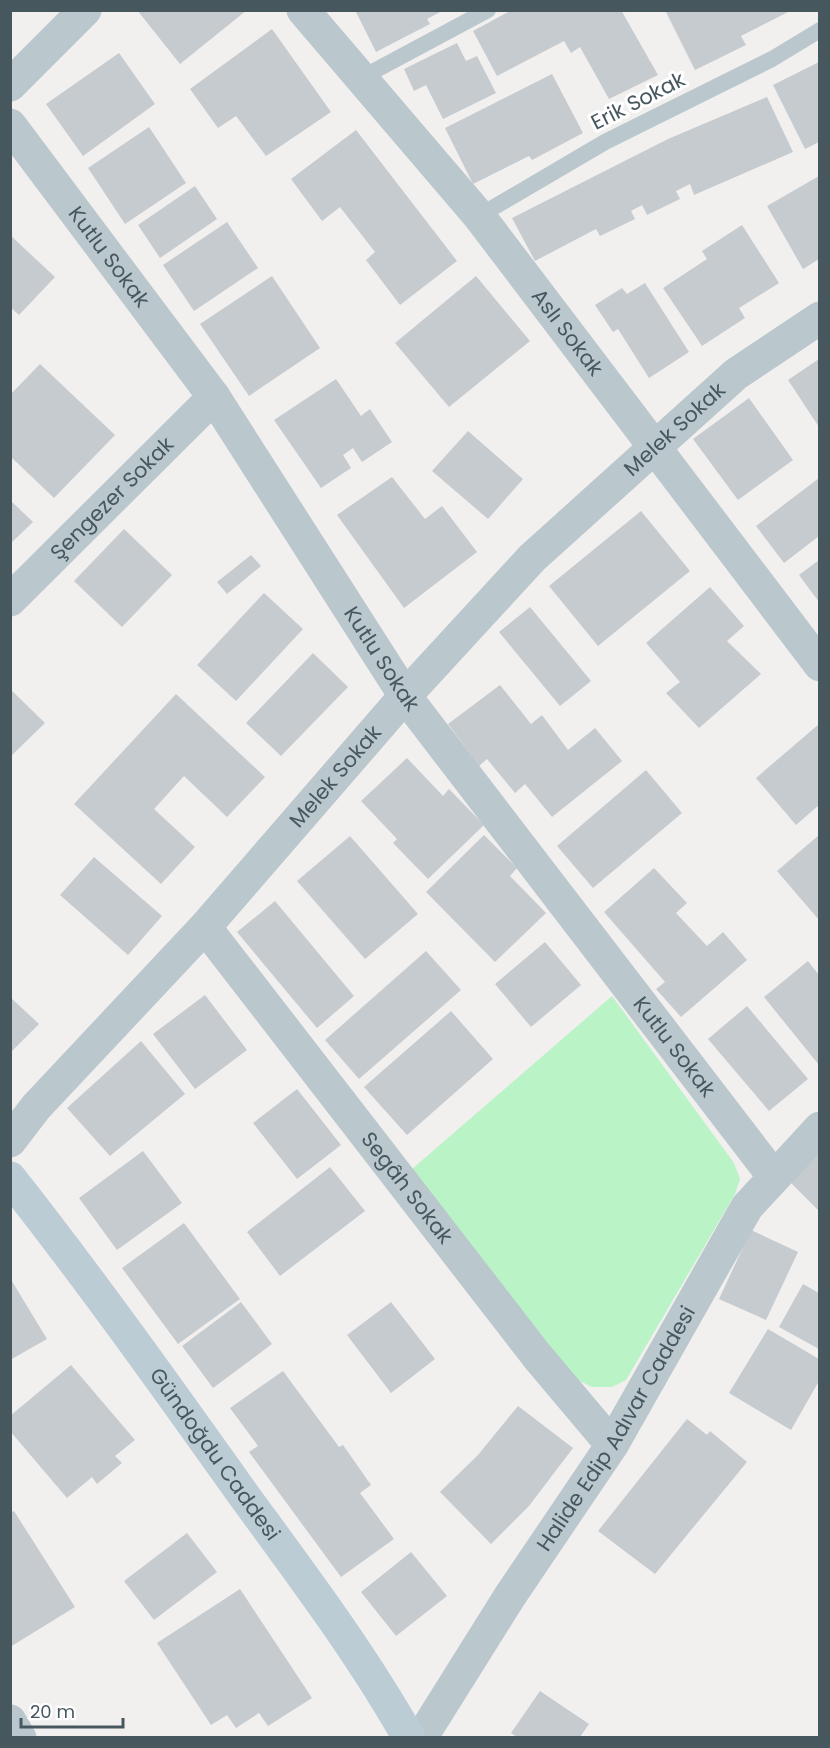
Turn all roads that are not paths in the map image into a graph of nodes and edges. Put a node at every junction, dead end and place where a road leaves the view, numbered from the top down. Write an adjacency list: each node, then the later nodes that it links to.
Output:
1 (85, 10): 6 (street)
2 (303, 10): 5 (street, Aslı Sokak)
3 (488, 10): 5 (lane)
4 (819, 30): 8 (lane, Erik Sokak)
5 (361, 78): 8 (street, Aslı Sokak)
6 (10, 85)
7 (10, 125): 10 (street, Kutlu Sokak)
8 (479, 216): 11 (street, Aslı Sokak)
9 (819, 318): 11 (street, Melek Sokak)
10 (214, 397): 12 (street, Şengezer Sokak); 14 (street, Kutlu Sokak)
11 (654, 446): 13 (street, Aslı Sokak); 14 (street, Melek Sokak)
12 (10, 600)
13 (819, 665)
14 (405, 696): 15 (street, Melek Sokak); 18 (street, Kutlu Sokak)
15 (205, 927): 17 (street, Melek Sokak); 20 (street, Segâh Sokak)
16 (819, 1128): 18 (street, Halide Edip Adıvar Caddesi)
17 (10, 1141)
18 (774, 1177): 20 (street, Halide Edip Adıvar Caddesi)
19 (10, 1178): 23 (street, Gündoğdu Caddesi)
20 (612, 1445): 24 (street, Halide Edip Adıvar Caddesi)
21 (10, 1721): 22 (street)
22 (20, 1737)
23 (408, 1737)
24 (421, 1737)

